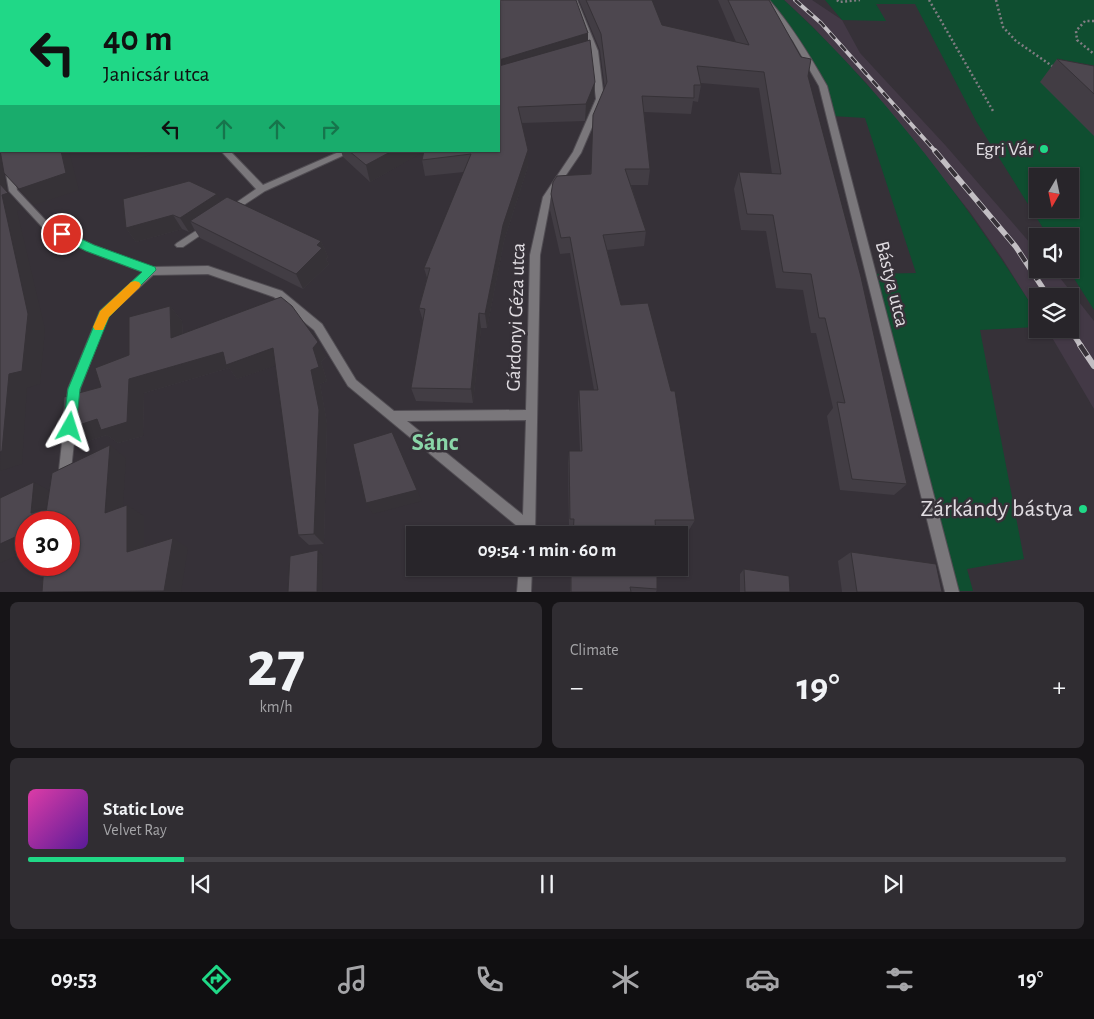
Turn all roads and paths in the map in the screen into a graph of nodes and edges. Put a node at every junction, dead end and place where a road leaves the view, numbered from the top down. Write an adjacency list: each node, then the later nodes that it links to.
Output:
1 (574, 0): 8 (street, Gárdonyi Géza utca)
2 (765, 0): 26 (street, Bástya utca)
3 (837, 0): 4 (path)
4 (860, 0)
5 (929, 0): 12 (path)
6 (996, 0): 11 (path)
7 (1094, 21): 10 (path)
8 (594, 51): 9 (street); 19 (street, Gárdonyi Géza utca)
9 (585, 53)
10 (1094, 54)
11 (1060, 69)
12 (993, 111)
13 (6, 152): 18 (street)
14 (226, 152): 16 (street)
15 (347, 152): 16 (street)
16 (262, 189): 17 (street)
17 (180, 245)
18 (151, 270): 20 (street); 21 (street)
19 (532, 415): 20 (street); 23 (street, Gárdonyi Géza utca)
20 (393, 416): 22 (street)
21 (62, 494)
22 (523, 526)
23 (530, 526)
24 (525, 576): 25 (street)
25 (524, 592)
26 (952, 592)

